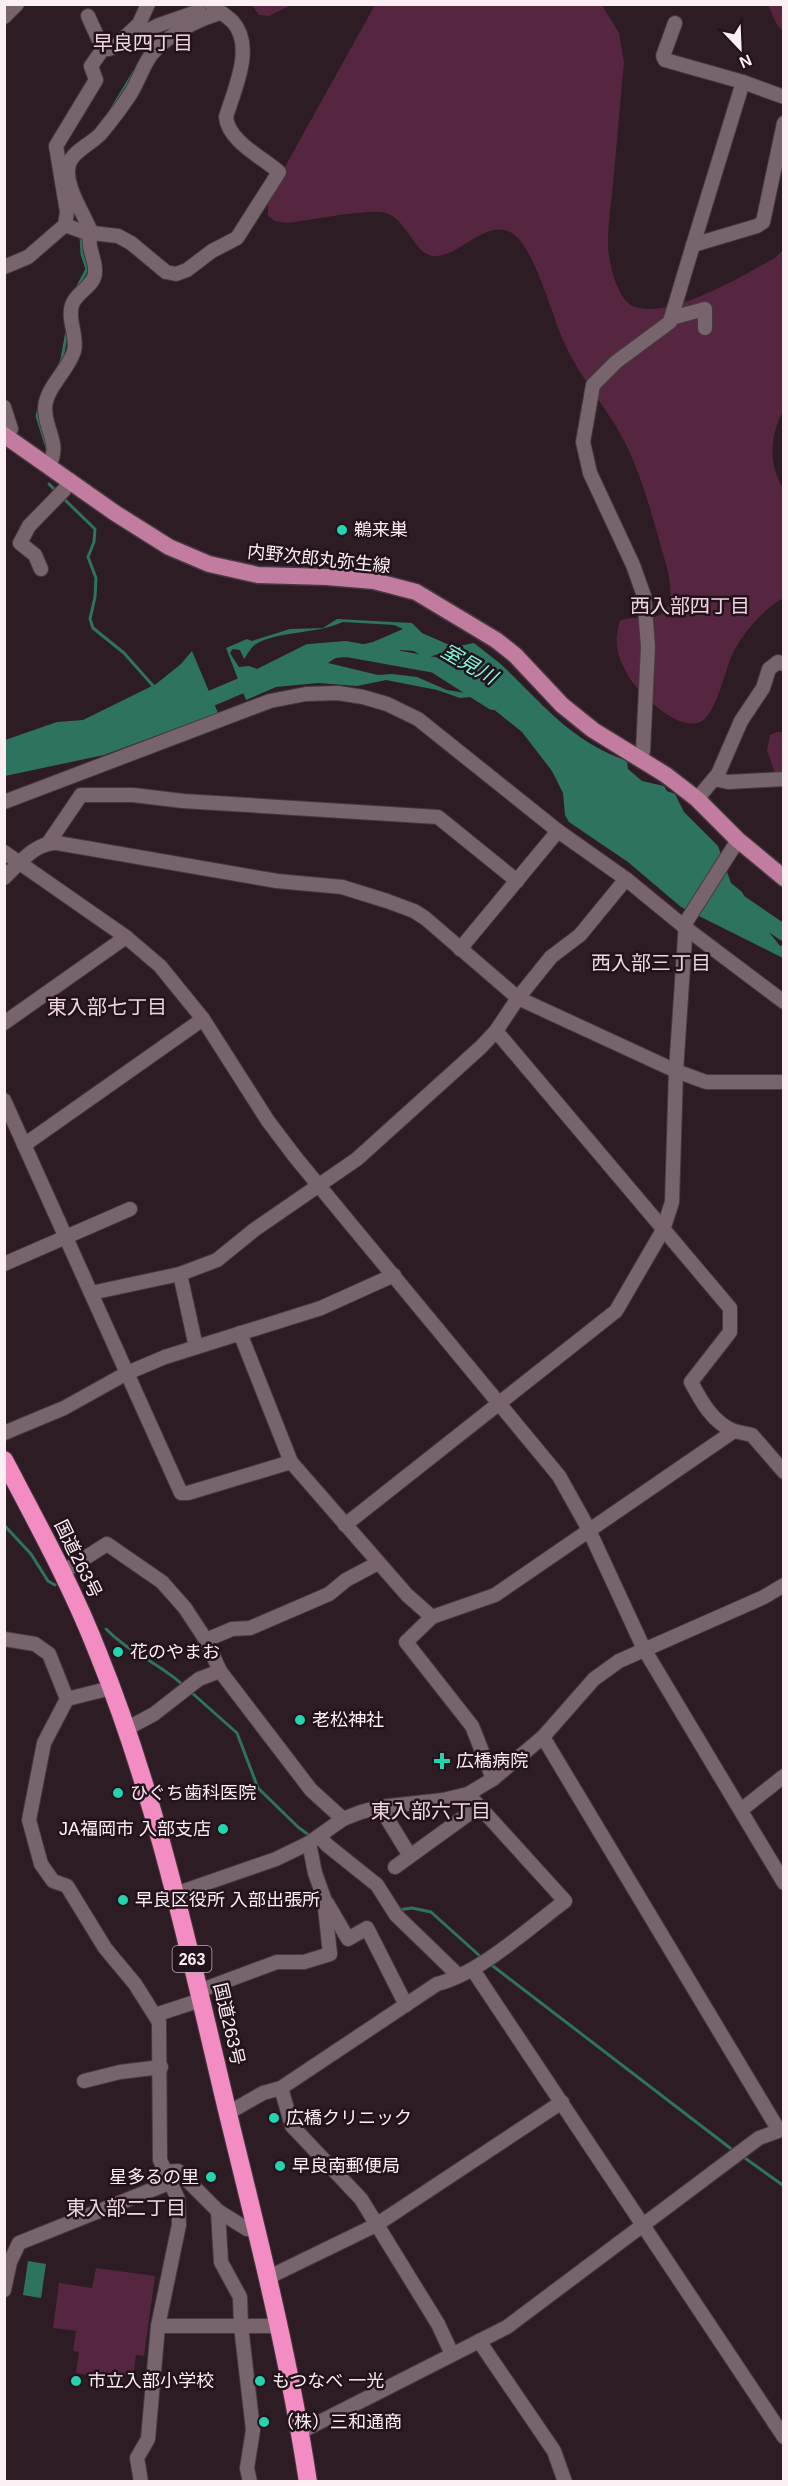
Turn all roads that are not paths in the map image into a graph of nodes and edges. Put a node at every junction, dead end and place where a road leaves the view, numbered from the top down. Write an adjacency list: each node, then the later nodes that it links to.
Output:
1 (17, 4): 5 (street)
2 (148, 4): 7 (street)
3 (214, 7): 7 (street); 13 (street); 13 (street)
4 (88, 16): 8 (street)
5 (4, 17)
6 (675, 23): 9 (street)
7 (122, 44): 8 (street)
8 (103, 49): 12 (street)
9 (743, 82): 10 (street); 14 (street)
10 (783, 97)
11 (783, 123): 14 (street)
12 (65, 225): 13 (street); 15 (street)
13 (91, 232): 20 (street)
14 (693, 244): 16 (street)
15 (4, 267)
16 (671, 318): 17 (street); 24 (street)
17 (705, 328)
18 (4, 407): 19 (street)
19 (5, 435): 20 (main road, 内野次郎丸弥生線)
20 (49, 466): 21 (main road, 内野次郎丸弥生線)
21 (63, 490): 22 (street); 24 (main road, 内野次郎丸弥生線)
22 (41, 569)
23 (783, 664): 26 (street)
24 (640, 758): 27 (main road, 内野次郎丸弥生線)
25 (783, 778): 26 (street)
26 (714, 779): 27 (street)
27 (697, 799): 31 (main road, 内野次郎丸弥生線)
28 (4, 802): 29 (street)
29 (558, 831): 36 (street); 37 (street)
30 (49, 842): 33 (street); 37 (street); 40 (street)
31 (736, 843): 35 (main road, 内野次郎丸弥生線); 38 (street)
32 (4, 852): 33 (street)
33 (20, 862): 34 (street); 39 (street)
34 (4, 878)
35 (783, 878)
36 (626, 879): 38 (street); 41 (street)
37 (517, 881): 40 (street)
38 (686, 926): 42 (street); 46 (street)
39 (126, 937): 43 (street); 44 (street)
40 (459, 949): 41 (street)
41 (518, 998): 45 (street); 46 (street)
42 (783, 1002)
43 (203, 1019): 49 (street); 50 (street)
44 (4, 1023)
45 (496, 1031): 50 (street); 52 (street)
46 (676, 1071): 47 (street); 52 (street)
47 (783, 1082)
48 (4, 1100): 49 (street)
49 (24, 1144): 53 (street)
50 (319, 1186): 55 (street); 56 (street)
51 (130, 1209): 53 (street)
52 (663, 1230): 61 (street); 62 (street)
53 (66, 1237): 54 (street); 57 (street)
54 (5, 1262)
55 (180, 1274): 57 (street); 59 (street)
56 (394, 1275): 58 (street); 61 (street)
57 (92, 1293): 60 (street)
58 (240, 1334): 59 (street); 65 (street)
59 (196, 1347): 60 (street)
60 (128, 1373): 63 (street); 65 (street)
61 (501, 1403): 67 (street); 68 (street)
62 (734, 1431): 66 (street); 68 (street)
63 (4, 1433)
64 (4, 1460): 70 (highway, 国道263号 / 263)
65 (291, 1462): 67 (street)
66 (783, 1472)
67 (345, 1525): 69 (street)
68 (588, 1528): 72 (street); 75 (street)
69 (378, 1563): 72 (street); 74 (street)
70 (63, 1572): 74 (street); 77 (highway, 国道263号 / 263)
71 (783, 1585): 75 (street)
72 (432, 1617): 82 (street)
73 (4, 1639): 78 (street)
74 (206, 1640): 76 (street)
75 (644, 1649): 80 (street); 86 (street)
76 (220, 1671): 79 (street); 87 (street)
77 (111, 1688): 78 (street); 79 (highway, 国道263号 / 263)
78 (67, 1699): 98 (street)
79 (126, 1729): 92 (highway, 国道263号 / 263)
80 (543, 1737): 82 (street); 104 (street)
81 (783, 1776): 86 (street)
82 (493, 1779): 83 (street)
83 (468, 1794): 84 (street); 85 (street)
84 (380, 1807): 87 (street); 89 (street)
85 (478, 1807): 89 (street); 94 (street)
86 (741, 1810): 91 (street)
87 (343, 1819): 88 (street)
88 (314, 1839): 92 (street); 93 (street); 95 (street)
89 (410, 1857): 90 (street)
90 (396, 1867)
91 (783, 1883)
92 (175, 1894): 96 (highway, 国道263号 / 263)
93 (324, 1898): 96 (street); 97 (street)
94 (475, 1968): 95 (street); 102 (street)
95 (459, 1976): 97 (street)
96 (200, 1995): 98 (street); 103 (highway, 国道263号 / 263)
97 (406, 2005): 101 (street)
98 (155, 2014): 99 (street)
99 (161, 2067): 100 (street); 105 (street)
100 (84, 2081)
101 (281, 2088): 103 (street); 107 (street)
102 (562, 2102): 107 (street); 108 (street)
103 (228, 2113): 109 (highway, 国道263号 / 263)
104 (781, 2129): 108 (street)
105 (167, 2177): 106 (street); 111 (street); 113 (street)
106 (218, 2211): 109 (street); 114 (street)
107 (376, 2225): 110 (street); 116 (street)
108 (644, 2225): 115 (street); 118 (street)
109 (256, 2228): 110 (highway, 国道263号 / 263)
110 (268, 2277): 112 (highway, 国道263号 / 263)
111 (4, 2290)
112 (279, 2325): 114 (street); 117 (highway, 国道263号 / 263)
113 (158, 2326): 114 (street); 119 (street)
114 (241, 2326): 120 (street)
115 (479, 2341): 116 (street); 122 (street)
116 (452, 2354): 117 (street)
117 (300, 2432): 121 (highway, 国道263号 / 263)
118 (783, 2437)
119 (141, 2481)
120 (250, 2481)
121 (308, 2481)
122 (565, 2481)

